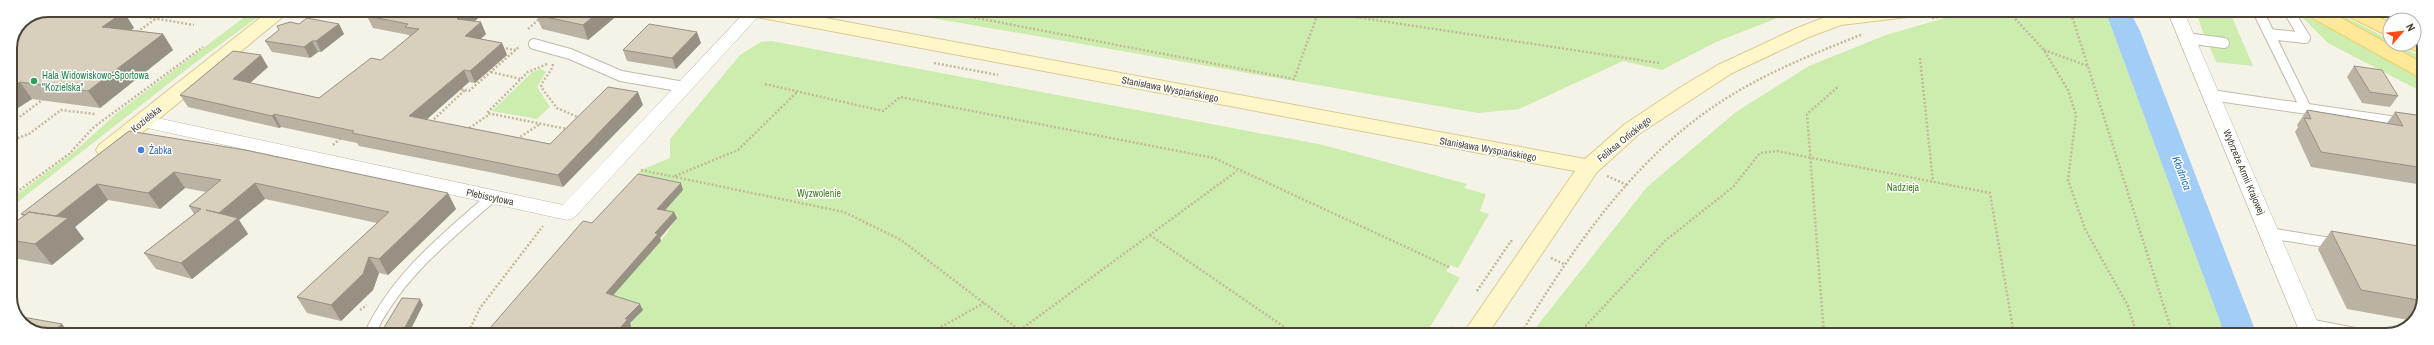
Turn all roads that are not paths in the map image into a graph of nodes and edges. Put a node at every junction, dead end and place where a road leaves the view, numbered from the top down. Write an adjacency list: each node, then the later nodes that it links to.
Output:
1 (274, 17): 21 (street, Kozielska)
2 (747, 17): 18 (street, Plebiscytowa)
3 (790, 17): 24 (street, Stanisława Wyspiańskiego)
4 (1846, 17): 11 (street, Feliksa Orlickiego)
5 (1882, 17): 11 (street, Feliksa Orlickiego)
6 (2178, 17): 14 (street, Wybrzeże Armii Krajowej)
7 (2261, 17): 13 (lane)
8 (2292, 17): 13 (lane)
9 (2325, 17): 17 (main road)
10 (2364, 17): 12 (main road)
11 (1840, 20): 24 (street, Feliksa Orlickiego)
12 (2382, 27)
13 (2269, 34): 20 (lane)
14 (2186, 38): 15 (lane); 19 (street, Wybrzeże Armii Krajowej)
15 (2224, 43)
16 (534, 44): 18 (lane)
17 (2417, 68)
18 (684, 87): 25 (street, Plebiscytowa)
19 (2211, 94): 20 (lane); 26 (street, Wybrzeże Armii Krajowej)
20 (2306, 108): 22 (lane)
21 (143, 121): 23 (street, Kozielska); 25 (street, Plebiscytowa)
22 (2417, 125)
23 (89, 165)
24 (1589, 168): 29 (street, Feliksa Orlickiego)
25 (491, 198): 28 (lane)
26 (2269, 233): 27 (lane); 30 (street, Wybrzeże Armii Krajowej)
27 (2349, 246)
28 (373, 328)
29 (1466, 328)
30 (2308, 328)

